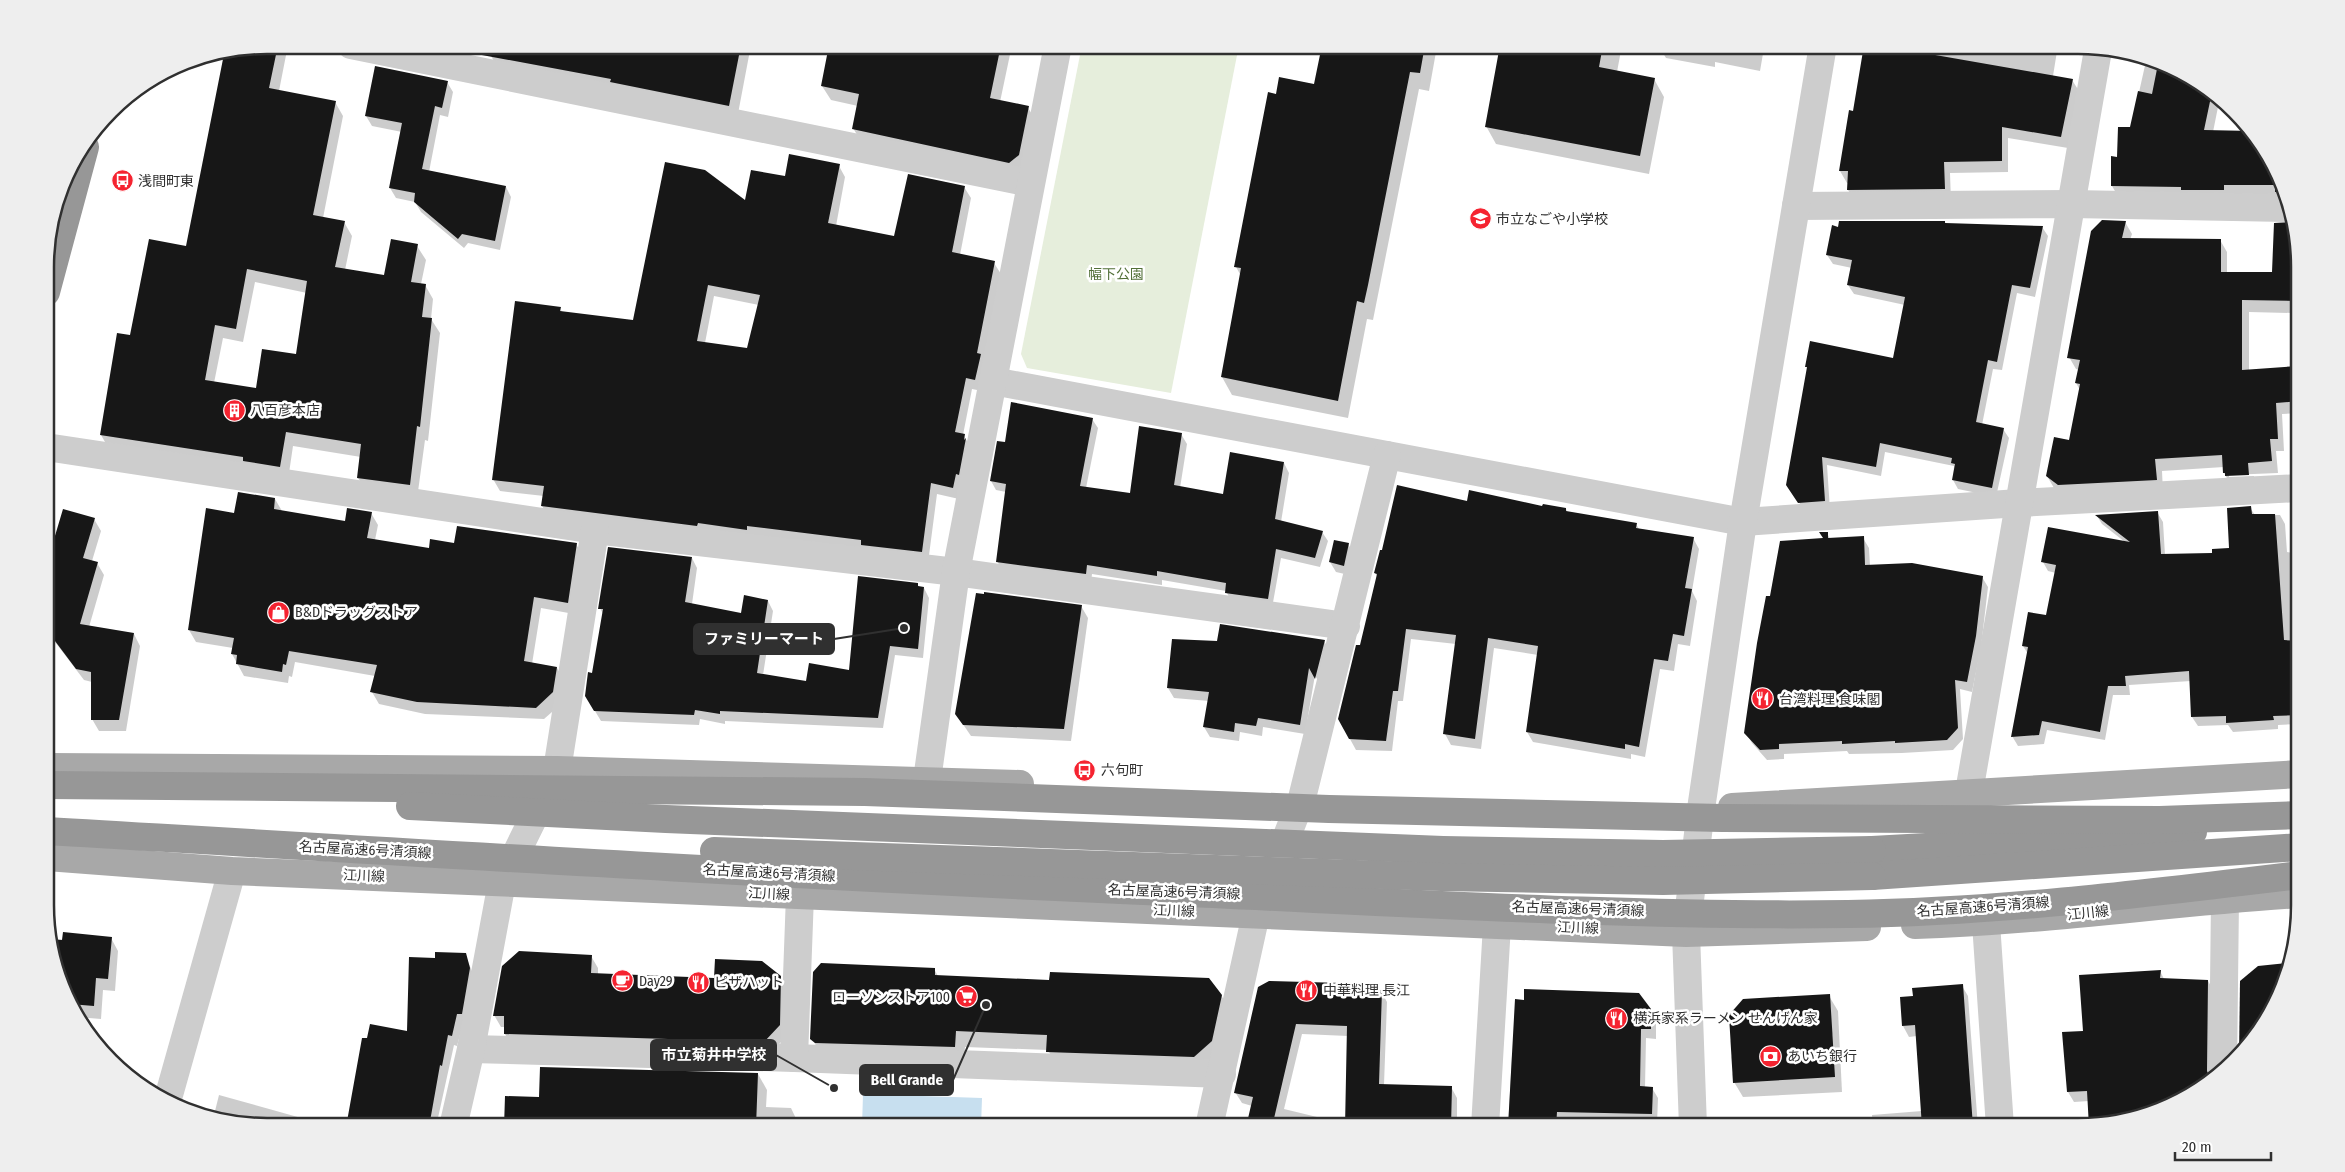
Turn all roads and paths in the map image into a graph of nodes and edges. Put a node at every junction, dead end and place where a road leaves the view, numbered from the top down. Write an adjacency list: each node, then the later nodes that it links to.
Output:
1 (395, 54): 6 (street)
2 (1056, 54): 6 (street)
3 (1821, 54): 8 (street)
4 (2097, 55): 7 (street)
5 (81, 162): 10 (highway)
6 (1030, 183): 11 (street)
7 (2071, 204): 8 (street); 9 (street); 15 (street)
8 (1796, 206): 16 (street)
9 (2283, 208)
10 (54, 262)
11 (993, 381): 13 (street); 18 (street)
12 (54, 448): 17 (street)
13 (1387, 455): 16 (street); 19 (street)
14 (2291, 488): 15 (street)
15 (2019, 503): 16 (street); 26 (street)
16 (1743, 522): 28 (street)
17 (595, 530): 18 (street); 21 (street)
18 (956, 572): 19 (street); 23 (street)
19 (1346, 626): 27 (street)
20 (54, 767): 21 (main road)
21 (558, 770): 23 (main road); 38 (street)
22 (2291, 774): 26 (main road)
23 (926, 780): 27 (main road)
24 (54, 786): 29 (highway, bridge)
25 (54, 786): 35 (highway, bridge)
26 (1969, 792): 28 (main road)
27 (1302, 798): 28 (main road); 42 (street)
28 (1701, 809): 45 (street)
29 (2291, 816)
30 (2291, 819): 35 (highway)
31 (54, 829): 35 (highway, bridge)
32 (54, 829): 37 (highway, 名古屋高速6号清須線, bridge)
33 (2291, 847): 35 (highway)
34 (54, 858): 36 (main road, 江川線)
35 (1872, 863)
36 (232, 871): 38 (main road, 江川線); 50 (street)
37 (2291, 876)
38 (502, 882): 39 (main road, 江川線); 46 (street)
39 (800, 895): 42 (main road, 江川線); 47 (street)
40 (2291, 895): 41 (main road, 江川線)
41 (2225, 899): 43 (main road, 江川線); 48 (street)
42 (1256, 914): 44 (main road, 江川線); 49 (street)
43 (1986, 923): 45 (main road, 江川線); 55 (street)
44 (1497, 925): 45 (main road, 江川線); 53 (street)
45 (1686, 933): 54 (street)
46 (471, 1049): 47 (street); 51 (street)
47 (794, 1058): 49 (street)
48 (2223, 1061)
49 (1222, 1074): 52 (street)
50 (169, 1095)
51 (456, 1118)
52 (1211, 1118)
53 (1486, 1118)
54 (1693, 1118)
55 (1999, 1118)

